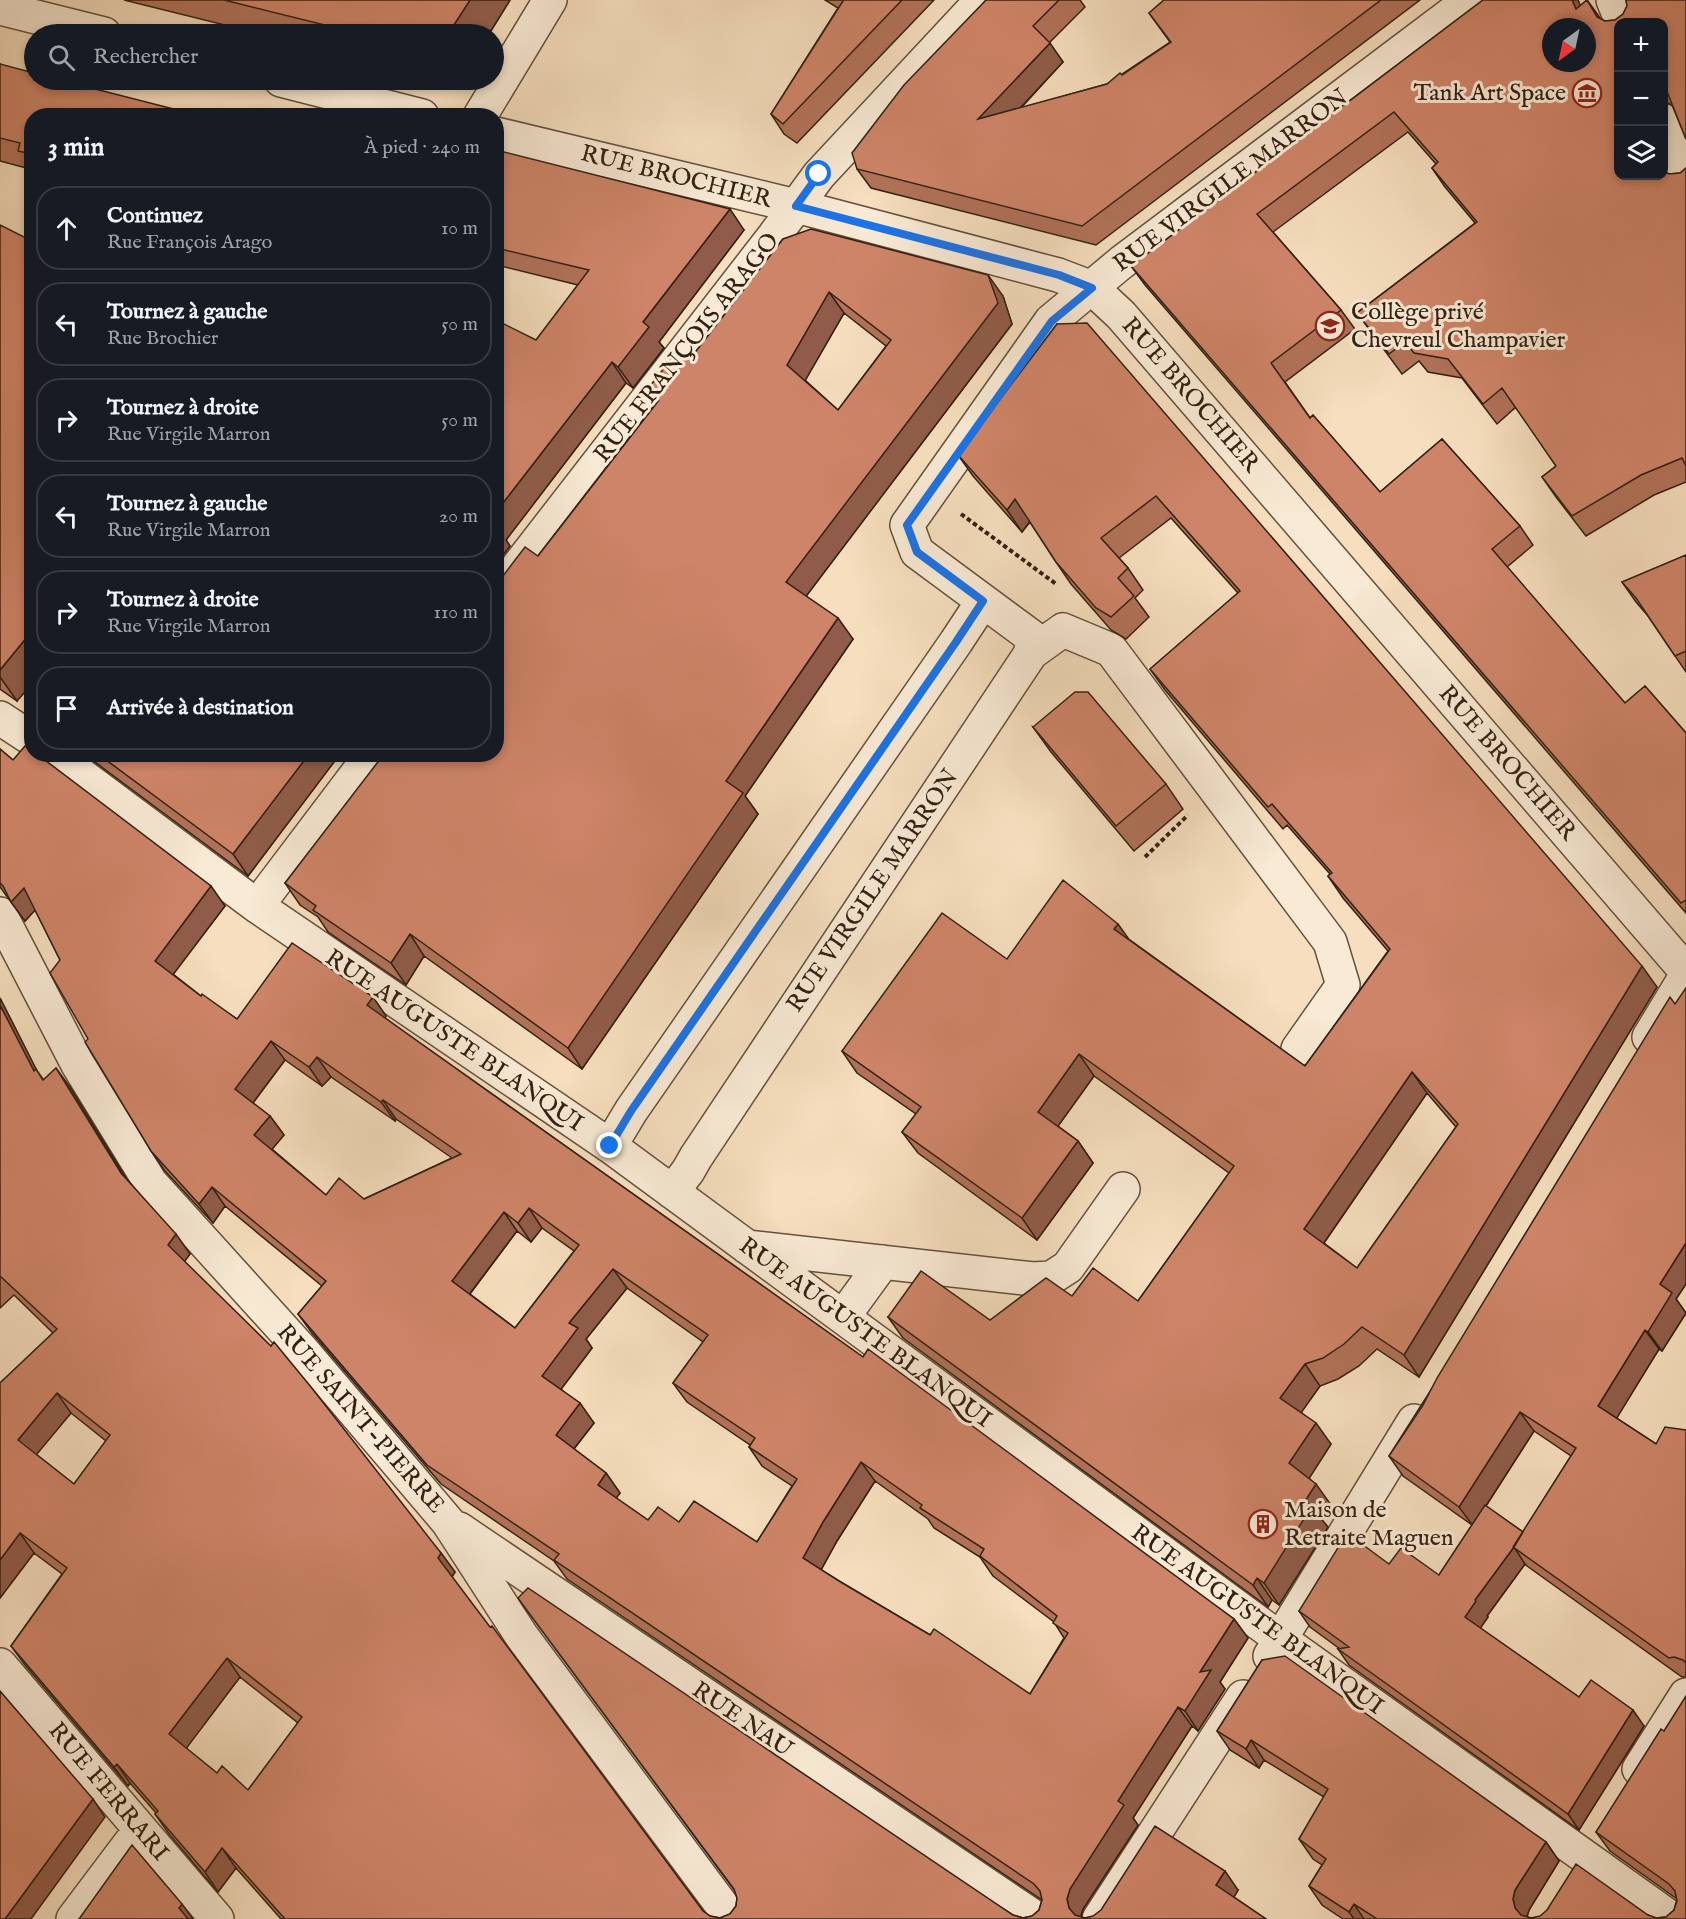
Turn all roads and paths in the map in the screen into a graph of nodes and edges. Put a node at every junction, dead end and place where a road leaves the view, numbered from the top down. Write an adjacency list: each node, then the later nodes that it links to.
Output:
1 (550, 0): 8 (street)
2 (982, 0): 16 (street, RUE FRANÇOIS ARAGO)
3 (1470, 0): 17 (street, RUE VIRGILE MARRON)
4 (1613, 0): 6 (street)
5 (0, 8): 7 (street)
6 (1620, 18)
7 (64, 24)
8 (504, 76)
9 (320, 90): 11 (street)
10 (496, 90): 12 (street)
11 (391, 108)
12 (485, 108)
13 (1666, 126): 15 (street)
14 (504, 136): 16 (street, RUE BROCHIER)
15 (1686, 175)
16 (796, 206): 17 (street, RUE BROCHIER); 20 (street, RUE FRANÇOIS ARAGO)
17 (1092, 288): 21 (street, RUE VIRGILE MARRON); 29 (street, RUE BROCHIER)
18 (956, 510): 19 (path)
19 (1056, 584)
20 (504, 586)
21 (983, 601): 22 (street, RUE VIRGILE MARRON); 33 (street)
22 (1031, 653): 31 (street); 35 (street, RUE VIRGILE MARRON)
23 (0, 718): 24 (street)
24 (24, 734)
25 (64, 762): 27 (street, RUE AUGUSTE BLANQUI)
26 (366, 762): 27 (street)
27 (257, 906): 33 (street, RUE AUGUSTE BLANQUI)
28 (0, 914): 40 (street, RUE SAINT-PIERRE)
29 (1686, 971)
30 (1686, 976): 32 (street)
31 (1298, 1049)
32 (1636, 1058)
33 (610, 1146): 35 (street, RUE AUGUSTE BLANQUI)
34 (1123, 1189): 37 (street)
35 (672, 1192): 36 (street, RUE AUGUSTE BLANQUI)
36 (747, 1247): 37 (street); 38 (street, RUE AUGUSTE BLANQUI)
37 (884, 1262): 38 (street)
38 (843, 1317): 41 (street, RUE AUGUSTE BLANQUI)
39 (1430, 1395): 41 (street)
40 (448, 1522): 50 (street, RUE SAINT-PIERRE); 51 (street, RUE NAU)
41 (1280, 1639): 47 (street, RUE AUGUSTE BLANQUI); 52 (street)
42 (0, 1665): 46 (street, RUE FERRARI)
43 (1686, 1695): 44 (street)
44 (1626, 1790)
45 (1602, 1828): 47 (street)
46 (140, 1830): 48 (street); 49 (street, RUE FERRARI)
47 (1577, 1868): 53 (street, RUE AUGUSTE BLANQUI)
48 (73, 1919)
49 (217, 1919)
50 (732, 1919)
51 (1037, 1919)
52 (1099, 1919)
53 (1672, 1919)

